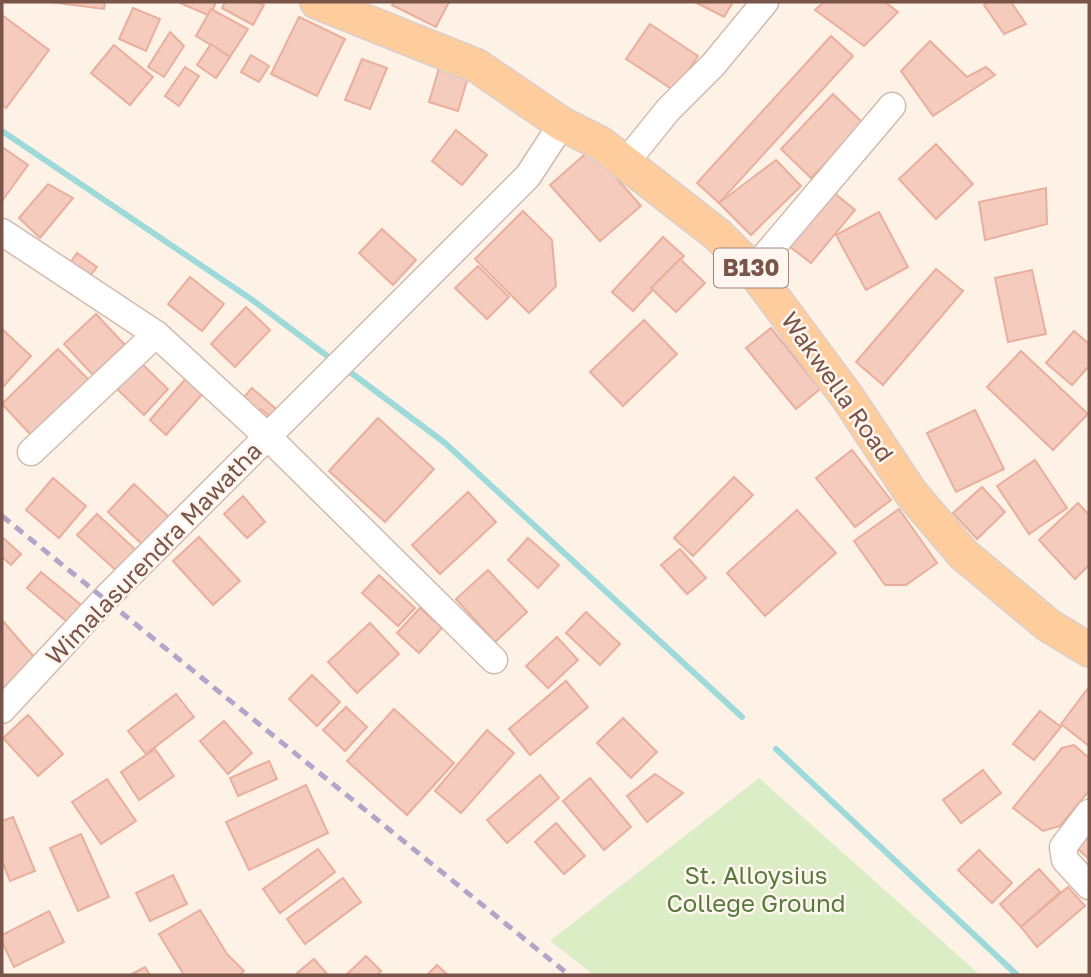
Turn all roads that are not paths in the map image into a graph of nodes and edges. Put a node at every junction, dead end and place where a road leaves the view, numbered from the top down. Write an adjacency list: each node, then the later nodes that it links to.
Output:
1 (317, 2): 4 (main road, Wakwella Road / B130)
2 (765, 2): 5 (street)
3 (892, 106): 7 (street)
4 (562, 124): 5 (main road, Wakwella Road / B130); 9 (street, Wimalasurendra Mawatha)
5 (626, 162): 7 (main road, Wakwella Road / B130)
6 (2, 232): 8 (street)
7 (753, 270): 11 (main road, Wakwella Road / B130)
8 (156, 334): 9 (street); 10 (street)
9 (268, 437): 12 (street); 13 (street, Wimalasurendra Mawatha)
10 (31, 452)
11 (1089, 650)
12 (494, 660)
13 (2, 710)
14 (1089, 813): 15 (street)
15 (1089, 886)

